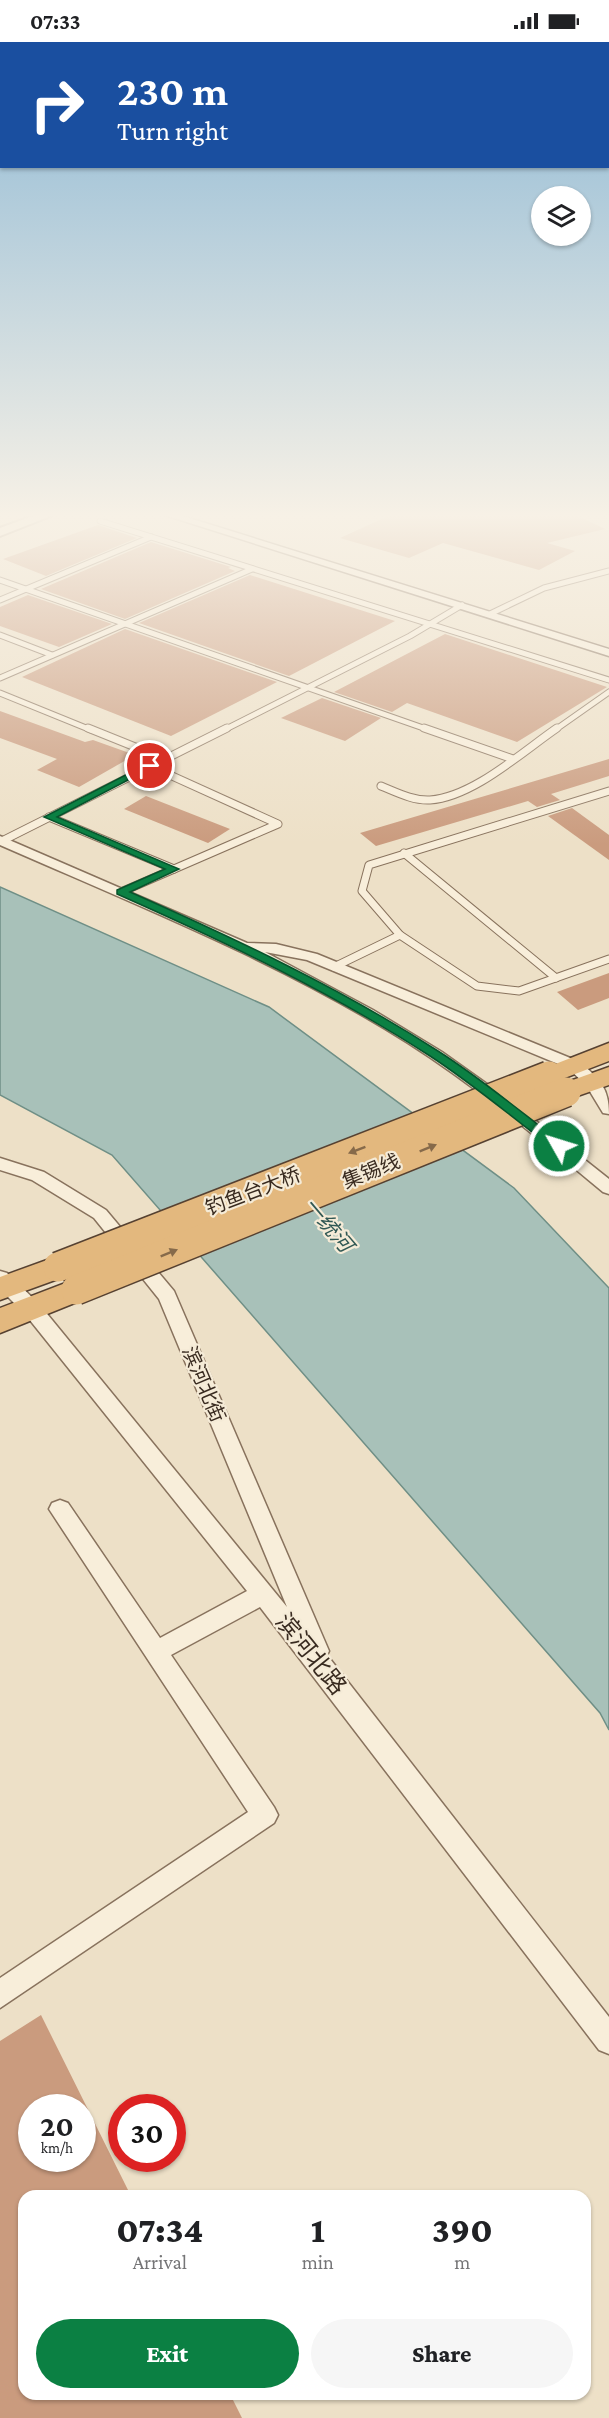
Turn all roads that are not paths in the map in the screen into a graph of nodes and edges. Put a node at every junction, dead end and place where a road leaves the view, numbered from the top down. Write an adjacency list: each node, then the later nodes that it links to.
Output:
1 (122, 623): 4 (lane)
2 (425, 623): 5 (lane)
3 (517, 623): 7 (street)
4 (125, 624): 8 (lane); 11 (lane)
5 (429, 624): 10 (lane); 11 (lane)
6 (0, 635): 8 (lane)
7 (609, 653)
8 (52, 655): 9 (lane)
9 (0, 678)
10 (609, 680)
11 (307, 687): 14 (lane); 15 (lane)
12 (609, 692): 15 (lane)
13 (0, 693): 14 (lane)
14 (165, 759): 16 (lane)
15 (513, 759): 17 (lane)
16 (150, 766): 19 (lane); 22 (lane)
17 (381, 786)
18 (609, 791): 21 (lane)
19 (49, 817): 20 (lane); 22 (lane)
20 (1, 841): 23 (street)
21 (404, 854): 24 (lane); 28 (lane)
22 (174, 869): 23 (lane)
23 (121, 892): 25 (street)
24 (400, 935): 27 (lane); 28 (lane)
25 (245, 947): 27 (street); 33 (street)
26 (609, 959): 28 (lane)
27 (334, 967): 30 (street)
28 (556, 978)
29 (609, 1051): 30 (highway, 集锡线)
30 (578, 1078): 31 (street); 34 (highway, 集锡线, bridge)
31 (609, 1109)
32 (0, 1164): 41 (street, 滨河北街)
33 (609, 1188)
34 (67, 1279): 35 (highway); 36 (highway)
35 (3, 1284): 36 (street, 滨河北路)
36 (32, 1309): 37 (highway); 39 (street, 滨河北路)
37 (0, 1321)
38 (60, 1509): 40 (street)
39 (263, 1594): 40 (street); 41 (street, 滨河北路)
40 (156, 1652): 42 (street)
41 (326, 1672): 43 (street, 滨河北路)
42 (0, 1994)
43 (609, 2040)

